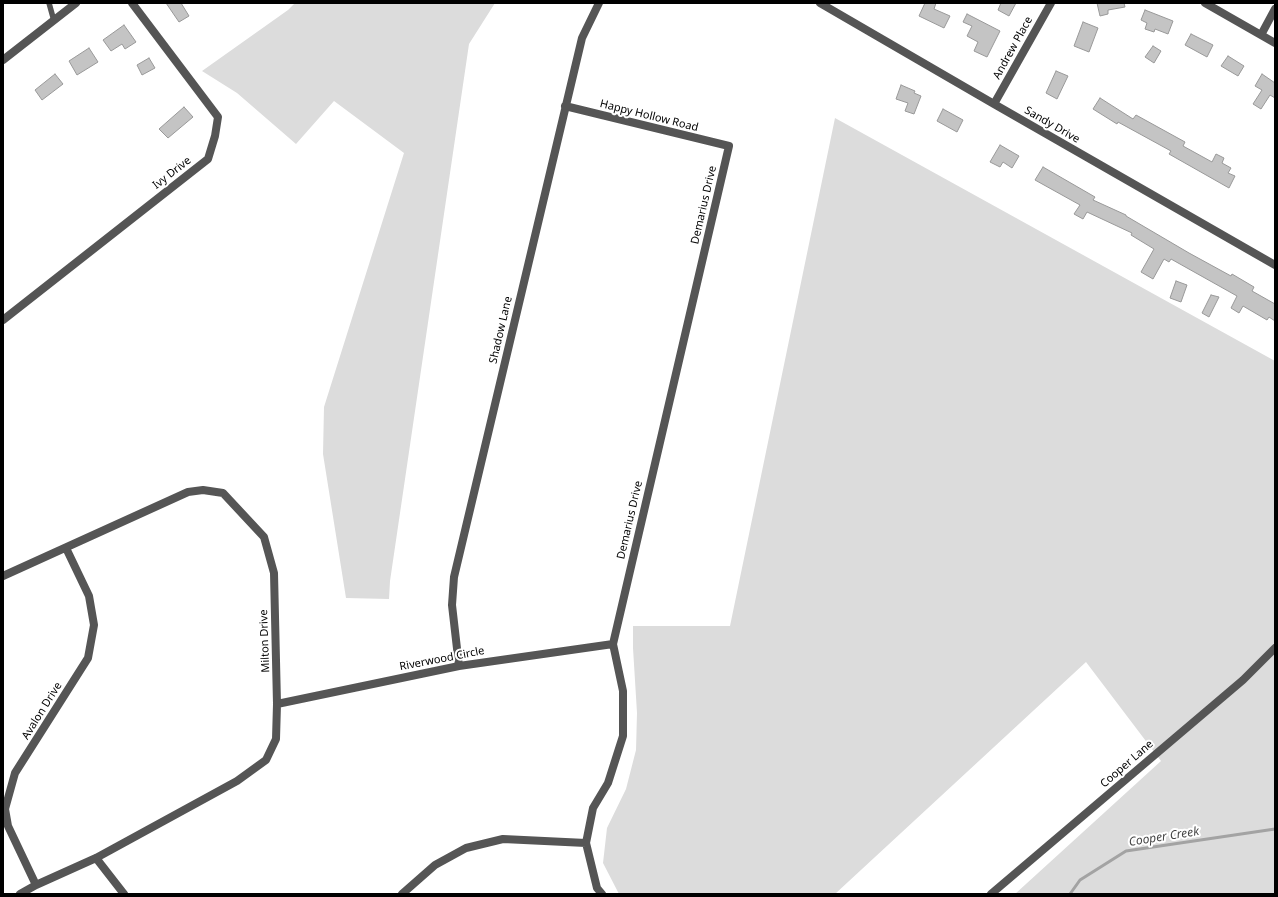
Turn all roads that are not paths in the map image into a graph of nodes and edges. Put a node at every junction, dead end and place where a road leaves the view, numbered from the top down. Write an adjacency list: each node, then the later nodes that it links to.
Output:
1 (49, 3): 9 (lane)
2 (76, 3): 9 (street)
3 (132, 3): 17 (street, Ivy Drive)
4 (598, 3): 14 (street, Shadow Lane)
5 (820, 3): 13 (street, Sandy Drive)
6 (1051, 3): 13 (street, Andrew Place)
7 (1204, 3): 10 (street)
8 (1275, 9): 10 (street)
9 (54, 21): 12 (street)
10 (1261, 35): 11 (street)
11 (1275, 43)
12 (3, 60)
13 (994, 104): 16 (street, Sandy Drive)
14 (565, 106): 15 (street, Happy Hollow Road); 22 (street, Shadow Lane)
15 (729, 146): 20 (street, Demarius Drive)
16 (1275, 265)
17 (3, 320)
18 (66, 548): 19 (street, Milton Drive); 23 (street, Milton Drive); 26 (street, Avalon Drive)
19 (3, 576)
20 (613, 644): 22 (street, Riverwood Circle); 24 (street, Demarius Drive)
21 (1275, 648): 31 (street, Cooper Lane)
22 (459, 666): 23 (street, Riverwood Circle)
23 (278, 704): 25 (street, Milton Drive)
24 (586, 844): 29 (street); 30 (street, Demarius Drive)
25 (96, 858): 26 (street, Milton Drive); 28 (street)
26 (36, 885): 27 (street, Milton Drive)
27 (20, 894)
28 (124, 894)
29 (402, 894)
30 (602, 894)
31 (991, 894)

